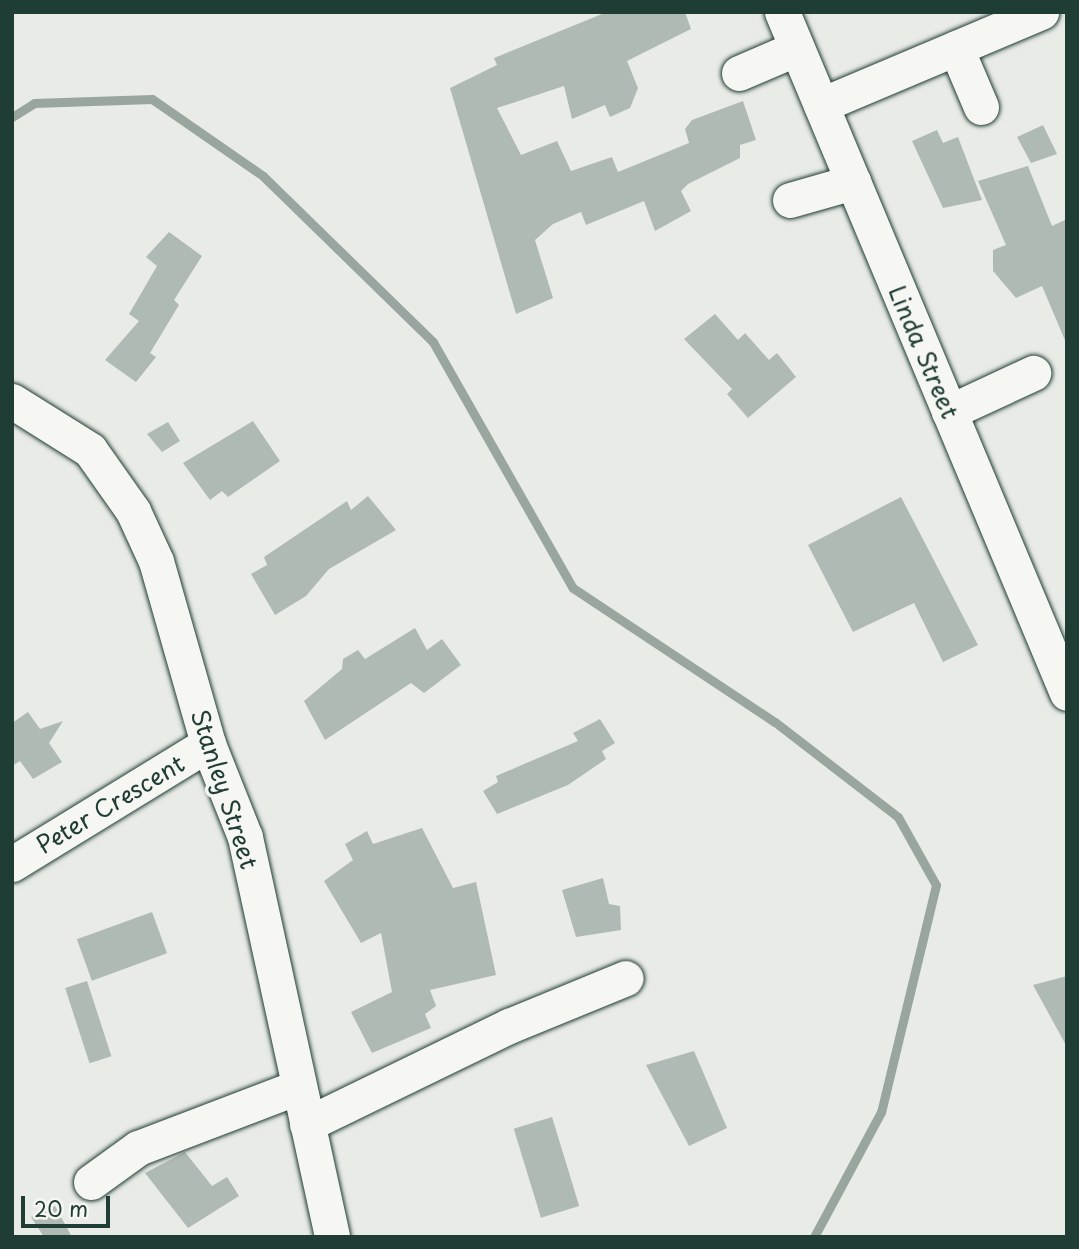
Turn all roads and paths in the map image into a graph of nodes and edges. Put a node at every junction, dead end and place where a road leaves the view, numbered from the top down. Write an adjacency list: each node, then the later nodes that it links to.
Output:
1 (782, 12): 3 (street, Linda Street)
2 (1041, 12): 4 (street)
3 (797, 48): 5 (street); 6 (street, Linda Street)
4 (956, 48): 6 (street); 7 (street)
5 (739, 73)
6 (821, 105): 8 (street, Linda Street)
7 (981, 107)
8 (853, 182): 9 (street); 12 (street, Linda Street)
9 (790, 200)
10 (1033, 373): 12 (street)
11 (12, 401): 15 (street, Stanley Street)
12 (949, 412): 13 (street, Linda Street)
13 (1053, 621): 14 (street, Linda Street)
14 (1067, 693)
15 (208, 744): 16 (street, Peter Crescent); 18 (street, Stanley Street)
16 (12, 864)
17 (626, 978): 19 (street)
18 (298, 1087): 19 (street, Stanley Street); 20 (street)
19 (307, 1124): 21 (street, Stanley Street)
20 (91, 1182)
21 (332, 1237)

